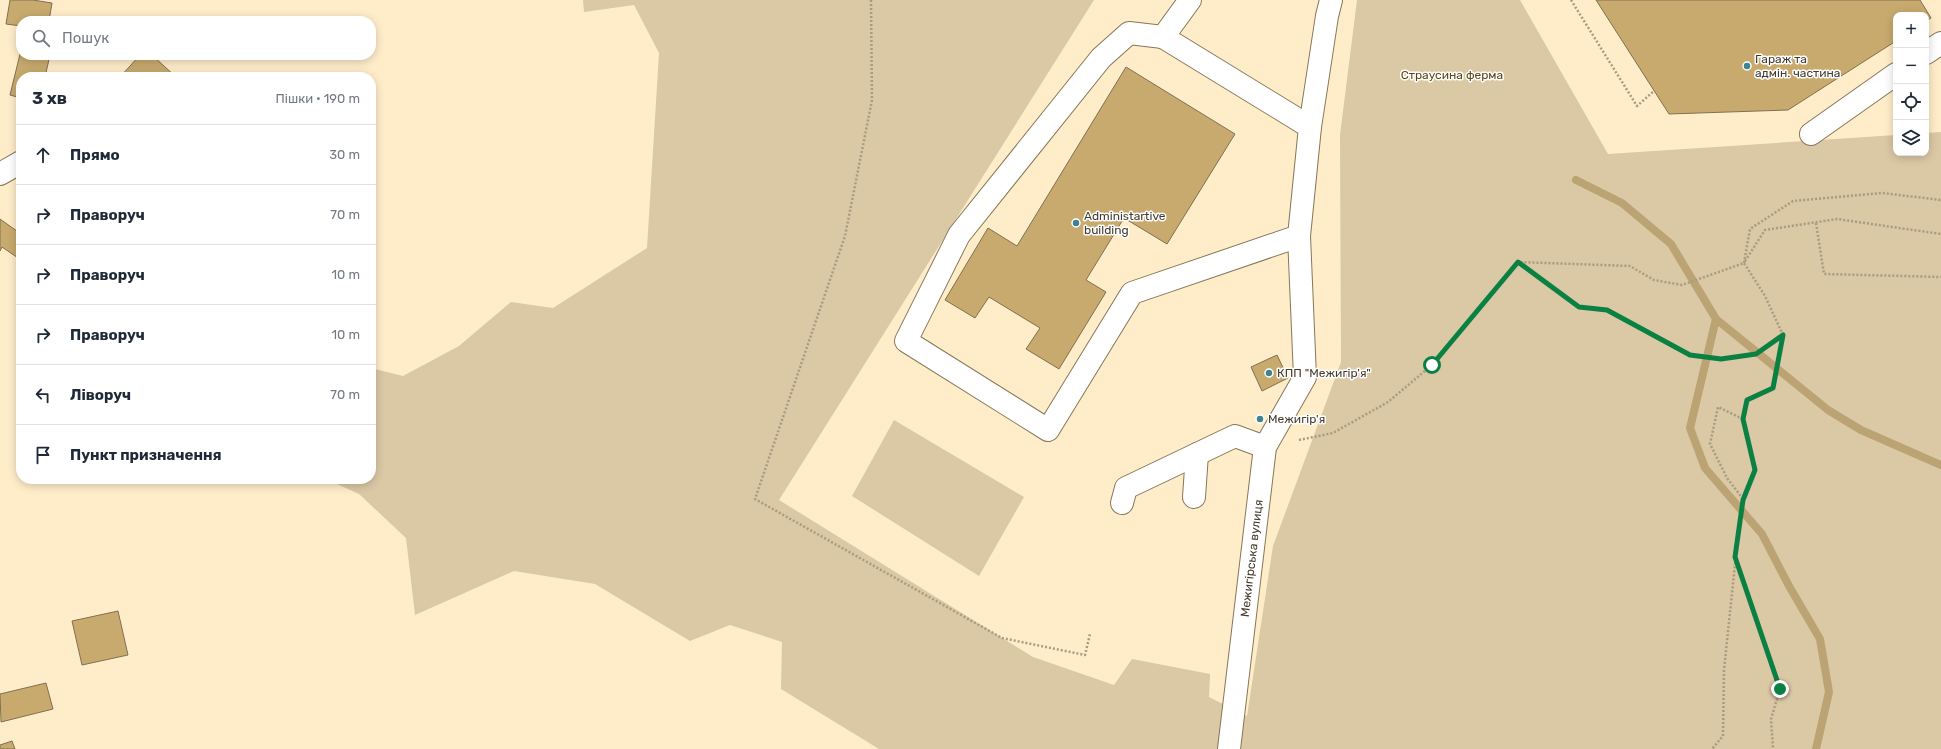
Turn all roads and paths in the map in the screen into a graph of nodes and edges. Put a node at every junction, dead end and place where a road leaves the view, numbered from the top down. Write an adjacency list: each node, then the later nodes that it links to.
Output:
1 (871, 0): 30 (path)
2 (1190, 0): 5 (street)
3 (1331, 0): 10 (street)
4 (1571, 0): 9 (path)
5 (1163, 36): 10 (street); 17 (street)
6 (1941, 43): 7 (street)
7 (1929, 51)
8 (1893, 76): 11 (street)
9 (1654, 91)
10 (1310, 127): 17 (street)
11 (1811, 134)
12 (16, 165): 13 (street)
13 (0, 174)
14 (1941, 200): 19 (path)
15 (1816, 223): 16 (path); 19 (path); 20 (path)
16 (1941, 234)
17 (1299, 236): 24 (street, Межигірська вулиця)
18 (1518, 262): 19 (path); 21 (path); 23 (path)
19 (1744, 263): 21 (path)
20 (1941, 277)
21 (1783, 335): 22 (path)
22 (1743, 419): 27 (path); 27 (path)
23 (1333, 433)
24 (1265, 447): 25 (street); 31 (street, Межигірська вулиця)
25 (1197, 454): 26 (street); 28 (street)
26 (1194, 497)
27 (1743, 500): 29 (path)
28 (1122, 503)
29 (1735, 557): 32 (path); 33 (path)
30 (1090, 634)
31 (1229, 749)
32 (1712, 749)
33 (1773, 749)

